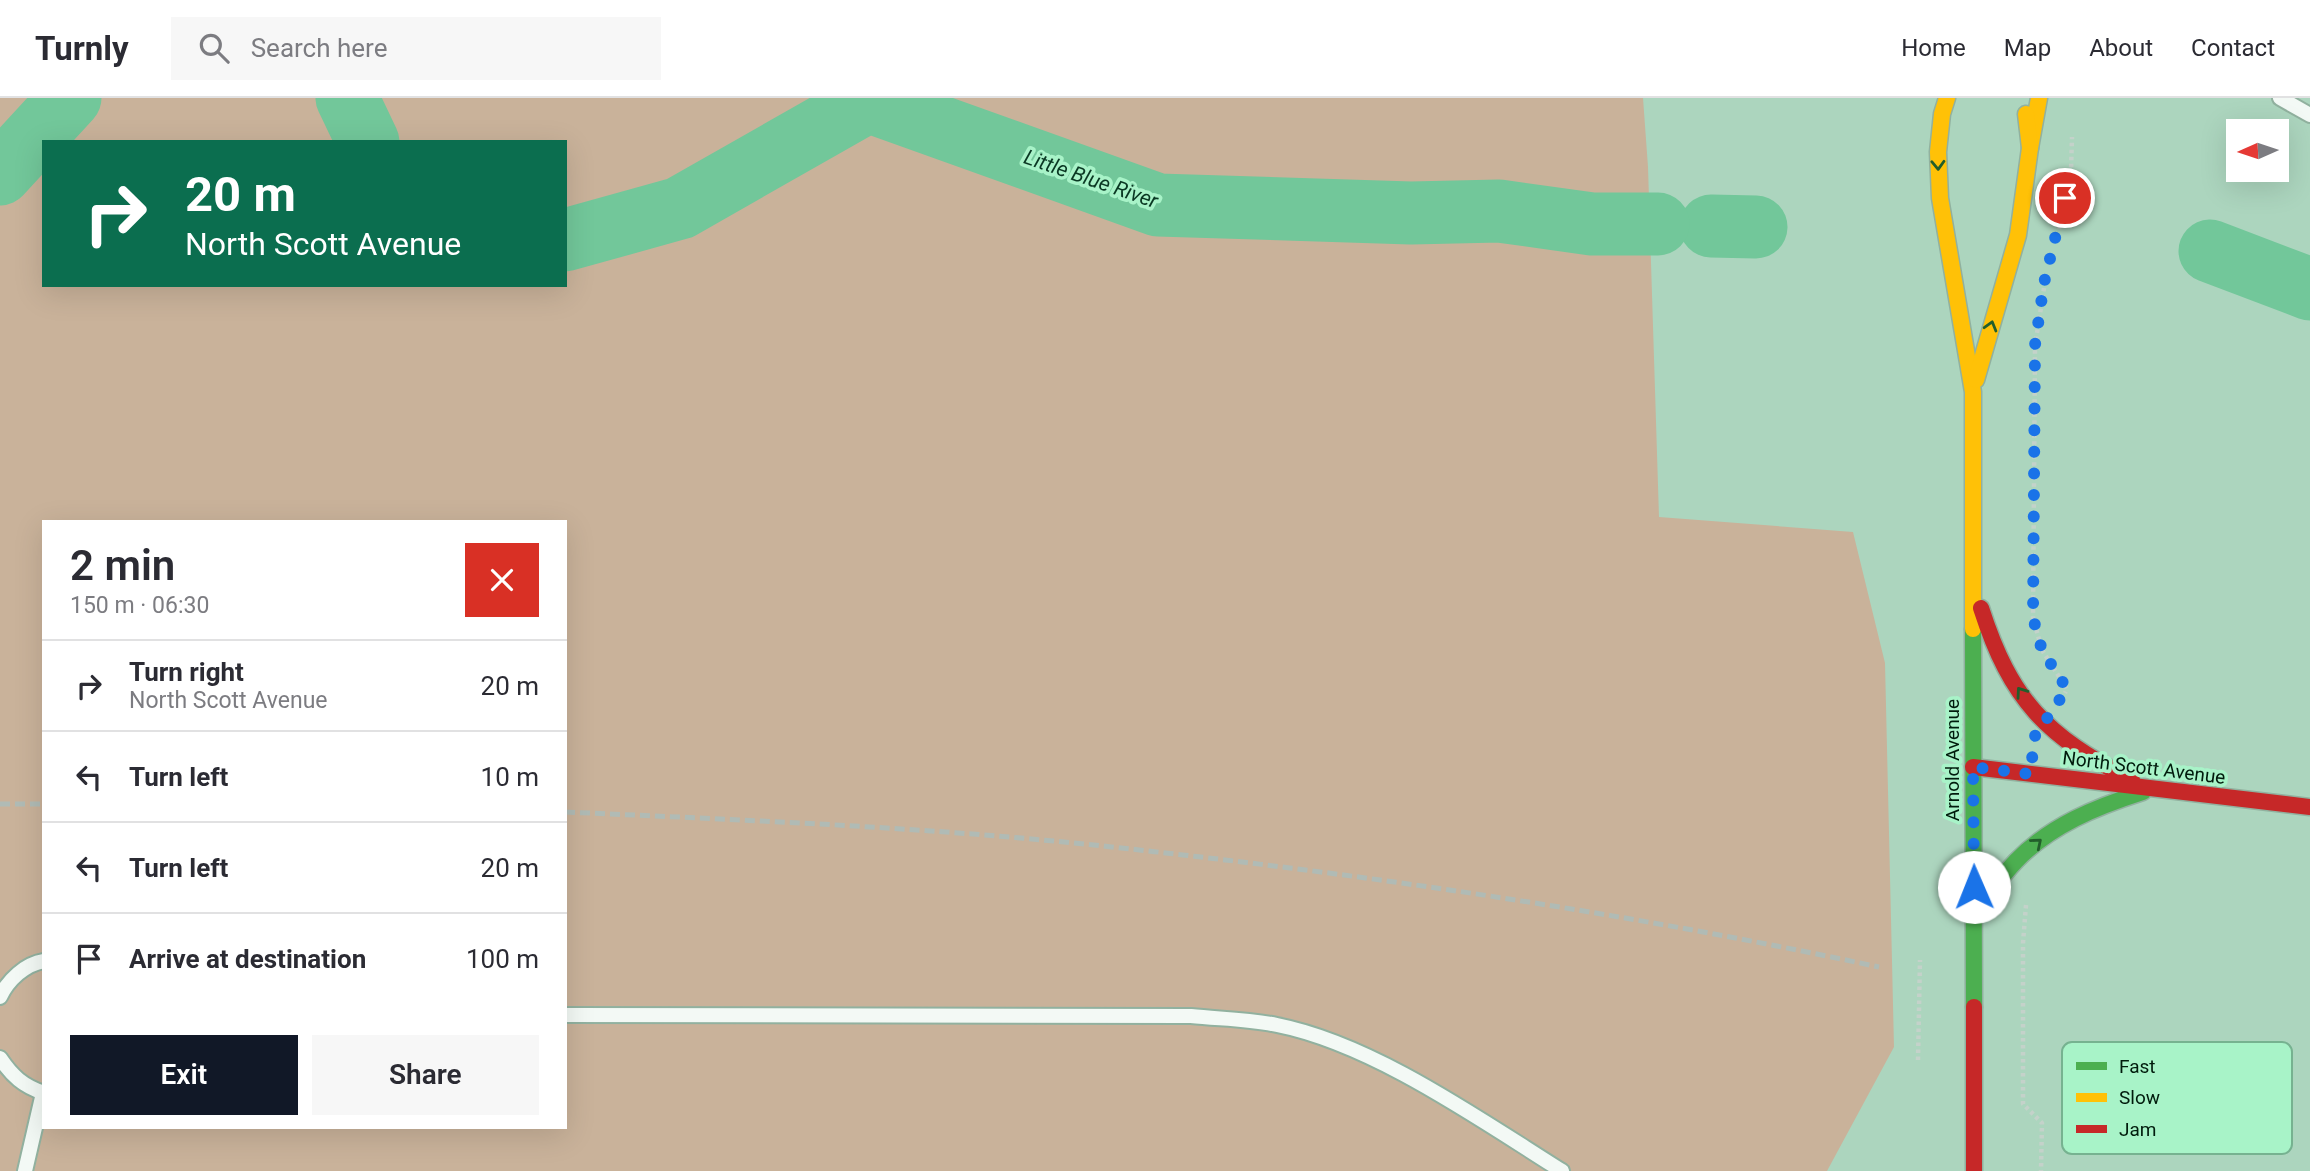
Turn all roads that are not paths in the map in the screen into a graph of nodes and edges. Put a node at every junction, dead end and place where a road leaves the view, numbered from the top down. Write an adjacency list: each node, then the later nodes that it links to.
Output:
1 (1947, 98): 7 (main road, Arnold Avenue, one-way to 7)
2 (2022, 98): 6 (main road, Arnold Avenue)
3 (2039, 98): 6 (main road)
4 (2280, 98): 5 (lane)
5 (2310, 115)
6 (2030, 148): 7 (main road, Arnold Avenue, one-way to 6)
7 (1973, 392): 8 (main road, Arnold Avenue)
8 (1973, 579): 9 (main road, Arnold Avenue); 10 (main road, one-way to 8)
9 (1973, 767): 10 (main road, North Scott Avenue); 12 (main road, Arnold Avenue)
10 (2152, 789): 11 (main road, North Scott Avenue); 12 (main road, one-way to 10)
11 (2310, 807)
12 (1974, 911): 21 (main road, Arnold Avenue)
13 (42, 962): 14 (lane)
14 (0, 997)
15 (567, 1015): 20 (lane)
16 (0, 1058): 17 (lane)
17 (42, 1093)
18 (42, 1097): 19 (lane)
19 (25, 1171)
20 (1562, 1171)
21 (1975, 1171)

